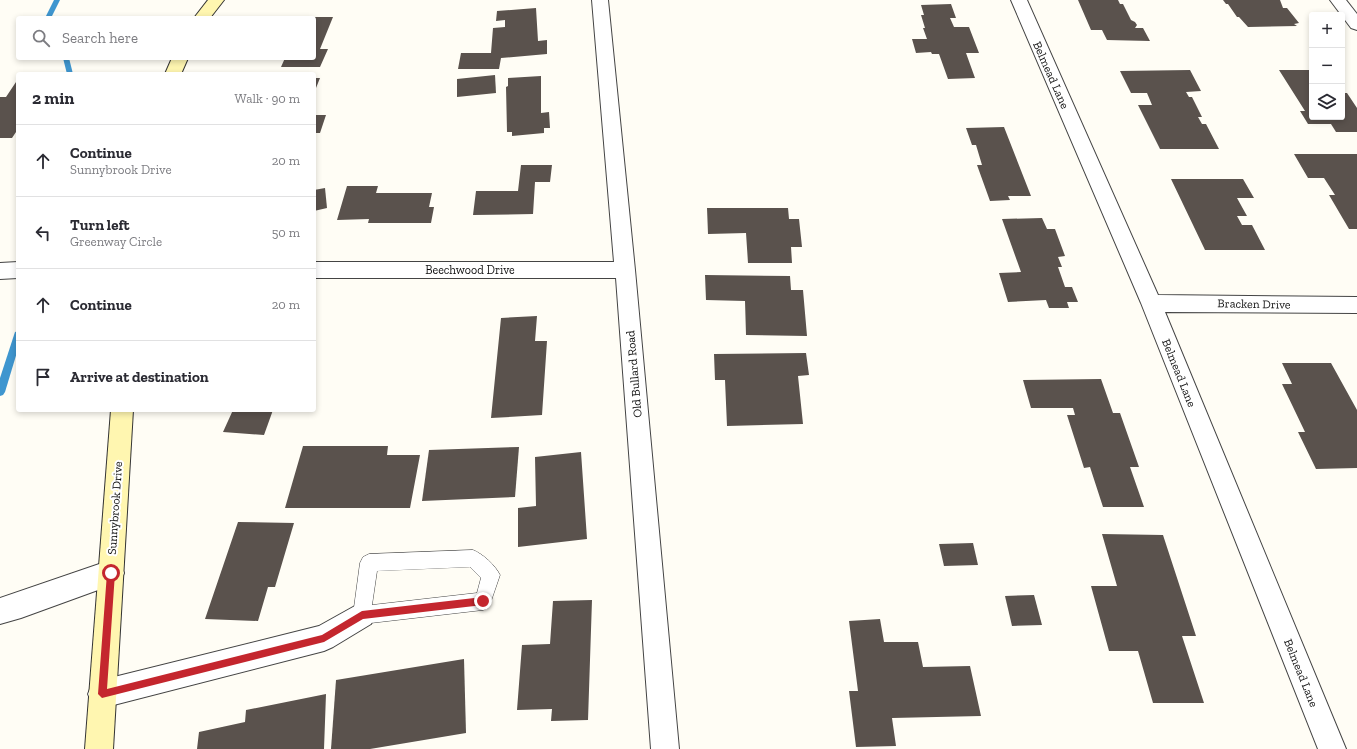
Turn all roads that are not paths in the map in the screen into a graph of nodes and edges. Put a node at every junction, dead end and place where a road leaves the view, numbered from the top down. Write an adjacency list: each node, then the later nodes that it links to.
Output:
1 (216, 0): 5 (main road)
2 (600, 0): 12 (street, Old Bullard Road)
3 (1019, 0): 13 (street, Belmead Lane)
4 (1338, 0): 6 (street)
5 (204, 16)
6 (1357, 25)
7 (179, 60): 8 (main road)
8 (174, 72)
9 (0, 270): 10 (street)
10 (16, 270)
11 (316, 270): 12 (street, Beechwood Drive)
12 (625, 270): 21 (street, Old Bullard Road)
13 (1151, 303): 14 (street, Bracken Drive); 22 (street, Belmead Lane)
14 (1357, 306)
15 (122, 412): 16 (main road, Sunnybrook Drive)
16 (111, 573): 17 (street); 19 (main road, Sunnybrook Drive)
17 (0, 611)
18 (362, 615): 18 (lane); 19 (street)
19 (102, 694): 20 (main road, Sunnybrook Drive)
20 (99, 749)
21 (665, 749)
22 (1332, 749)

